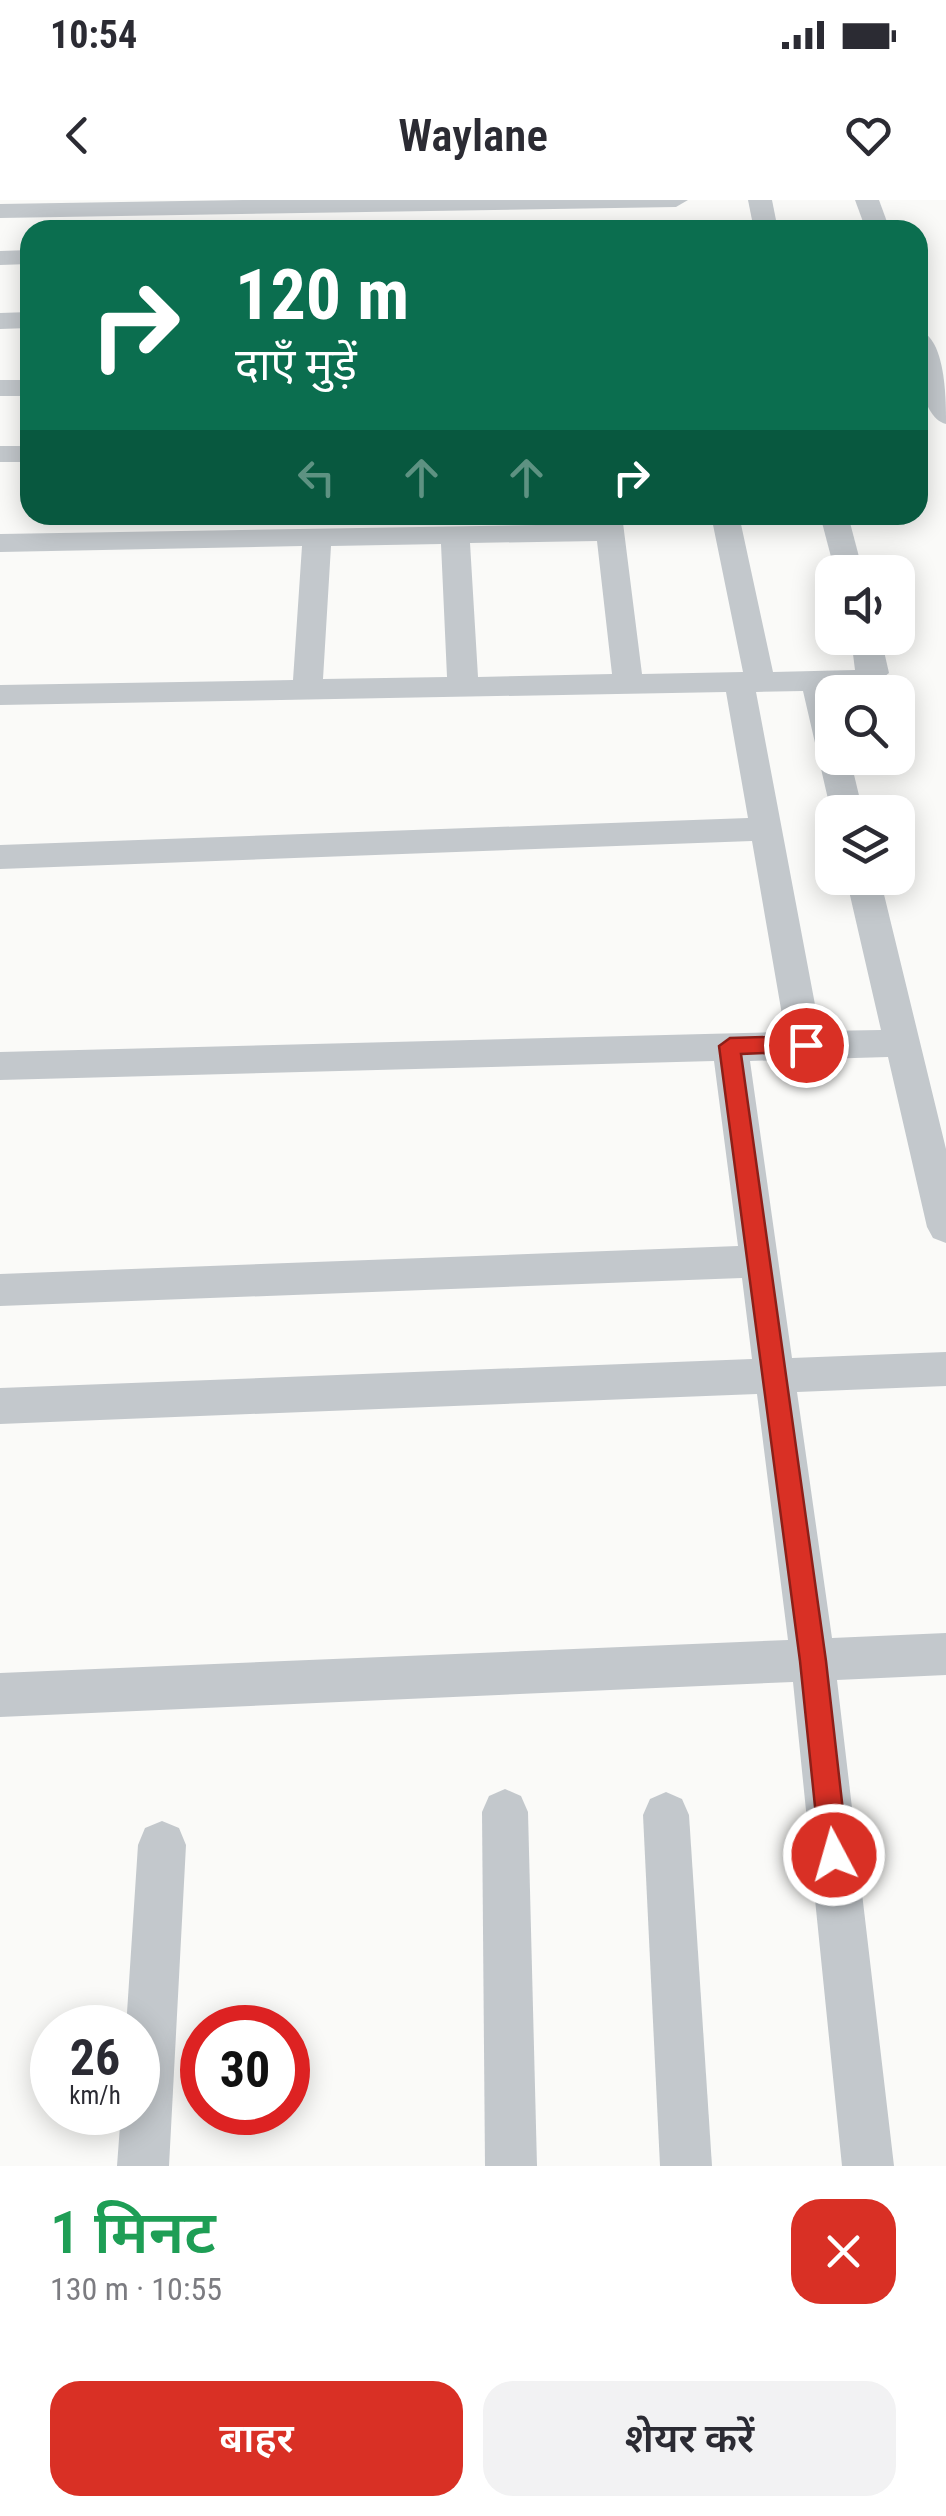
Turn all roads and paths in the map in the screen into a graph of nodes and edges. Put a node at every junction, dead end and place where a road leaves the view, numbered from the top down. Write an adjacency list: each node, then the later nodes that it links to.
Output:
1 (663, 200): 2 (street); 4 (street)
2 (676, 200)
3 (450, 202): 4 (street); 10 (street)
4 (559, 202)
5 (202, 204): 7 (street); 9 (street)
6 (48, 205): 7 (street); 8 (street)
7 (114, 205)
8 (0, 211)
9 (261, 218): 10 (street)
10 (357, 218)
11 (930, 365): 12 (street)
12 (946, 416)
13 (551, 525): 18 (street)
14 (609, 525): 24 (street)
15 (726, 525): 23 (street)
16 (837, 525): 21 (street)
17 (235, 527): 19 (street); 20 (street)
18 (463, 528): 19 (street); 25 (street)
19 (334, 529): 26 (street)
20 (0, 543)
21 (845, 555)
22 (815, 681): 23 (street)
23 (749, 682): 24 (street); 28 (street)
24 (628, 684): 25 (street)
25 (462, 687): 26 (street)
26 (307, 690): 27 (street)
27 (0, 696)
28 (765, 829): 29 (street); 32 (street)
29 (0, 857)
30 (867, 895): 31 (street)
31 (902, 1043): 32 (street); 35 (street)
32 (806, 1045): 33 (street)
33 (730, 1046): 34 (street); 36 (street)
34 (0, 1066)
35 (946, 1227)
36 (759, 1261): 37 (street); 39 (street)
37 (0, 1290)
38 (946, 1369): 39 (street)
39 (776, 1376): 40 (street); 42 (street)
40 (0, 1406)
41 (946, 1654): 42 (street)
42 (813, 1661): 43 (street); 50 (street)
43 (0, 1695)
44 (505, 1812): 48 (street)
45 (666, 1815): 49 (street)
46 (162, 1845): 47 (street)
47 (142, 2166)
48 (511, 2166)
49 (686, 2166)
50 (868, 2166)

